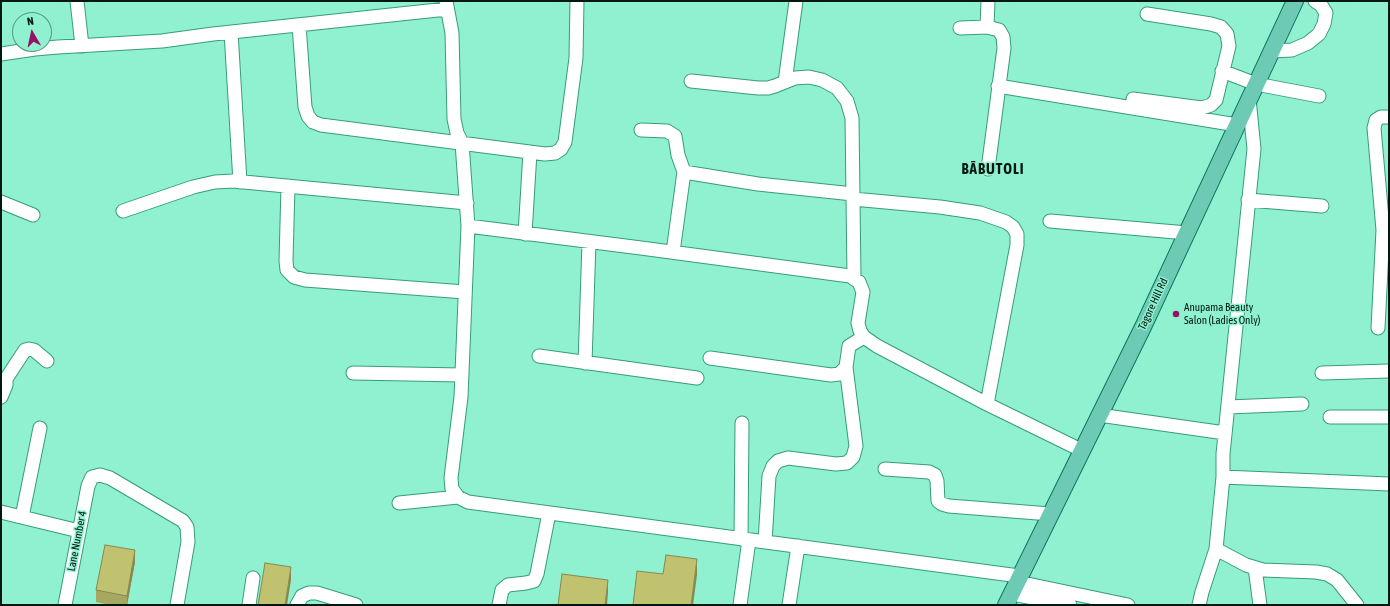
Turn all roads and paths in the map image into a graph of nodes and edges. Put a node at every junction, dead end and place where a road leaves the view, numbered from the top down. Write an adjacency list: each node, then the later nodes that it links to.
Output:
1 (77, 1): 13 (street)
2 (577, 1): 28 (street)
3 (796, 1): 18 (street)
4 (988, 1): 10 (street)
5 (1295, 1): 14 (main road, Tagore Hill Rd)
6 (1315, 1): 14 (street)
7 (447, 5): 9 (street); 27 (street)
8 (1148, 14): 16 (street)
9 (300, 25): 12 (street); 27 (street)
10 (987, 27): 11 (street); 20 (street)
11 (960, 28)
12 (231, 32): 13 (street); 31 (street)
13 (82, 46): 15 (street)
14 (1272, 51): 19 (main road, Tagore Hill Rd)
15 (1, 54)
16 (1222, 71): 19 (street); 22 (street)
17 (691, 81): 18 (street)
18 (785, 82): 33 (street)
19 (1256, 84): 21 (street); 23 (main road, Tagore Hill Rd)
20 (998, 86): 25 (street); 29 (street)
21 (1319, 96)
22 (1133, 99)
23 (1250, 99): 25 (main road, Tagore Hill Rd); 34 (street)
24 (1389, 117): 45 (street)
25 (1237, 126): 42 (main road, Tagore Hill Rd)
26 (642, 130): 30 (street)
27 (462, 143): 28 (street); 36 (street)
28 (530, 152): 43 (street)
29 (988, 169)
30 (684, 172): 33 (street); 46 (street)
31 (240, 182): 32 (street); 38 (street)
32 (288, 186): 36 (street); 48 (street)
33 (853, 196): 47 (street); 63 (street)
34 (1248, 200): 37 (street); 65 (street)
35 (1, 202): 39 (street)
36 (467, 203): 41 (street)
37 (1322, 206)
38 (123, 210)
39 (33, 215)
40 (1050, 221): 42 (street)
41 (468, 226): 43 (street); 48 (street)
42 (1187, 233): 66 (main road, Tagore Hill Rd)
43 (525, 234): 44 (street)
44 (589, 242): 46 (street); 54 (street)
45 (1386, 242): 49 (street)
46 (673, 252): 47 (street)
47 (854, 278): 50 (street)
48 (466, 292): 59 (street)
49 (1378, 328)
50 (864, 337): 55 (street); 63 (street)
51 (539, 356): 54 (street)
52 (710, 358): 55 (street)
53 (47, 361): 60 (street)
54 (585, 363): 61 (street)
55 (846, 367): 84 (street)
56 (1389, 371): 58 (street)
57 (353, 373): 59 (street)
58 (1322, 373)
59 (462, 375): 76 (street)
60 (4, 376): 62 (street)
61 (697, 378)
62 (1, 397)
63 (987, 404): 72 (street)
64 (1302, 404): 65 (street)
65 (1228, 407): 71 (street)
66 (1099, 415): 71 (street); 72 (main road, Tagore Hill Rd)
67 (1330, 417): 68 (street)
68 (1389, 417)
69 (742, 423): 83 (street)
70 (40, 428): 81 (street)
71 (1225, 433): 74 (street)
72 (1081, 450): 80 (main road, Tagore Hill Rd)
73 (885, 469): 80 (street)
74 (1223, 477): 75 (street); 86 (street)
75 (1389, 484)
76 (458, 497): 77 (street); 79 (street)
77 (399, 503)
78 (1, 512): 81 (street)
79 (549, 513): 83 (street); 95 (street)
80 (1050, 514): 89 (main road, Tagore Hill Rd)
81 (22, 517): 82 (street)
82 (79, 531): 90 (street, Lane Number 4); 91 (street, Lane Number 4)
83 (745, 539): 84 (street); 96 (street)
84 (765, 542): 85 (street)
85 (798, 546): 89 (street); 97 (street)
86 (1216, 549): 87 (street); 100 (street)
87 (1255, 568): 101 (street); 102 (street)
88 (253, 578): 92 (street)
89 (1014, 589): 98 (street); 99 (street)
90 (65, 605)
91 (177, 605)
92 (249, 605)
93 (297, 605): 94 (street)
94 (356, 605)
95 (499, 605)
96 (740, 605)
97 (789, 605)
98 (1070, 605)
99 (1128, 605)
100 (1199, 605)
101 (1260, 605)
102 (1357, 605)

